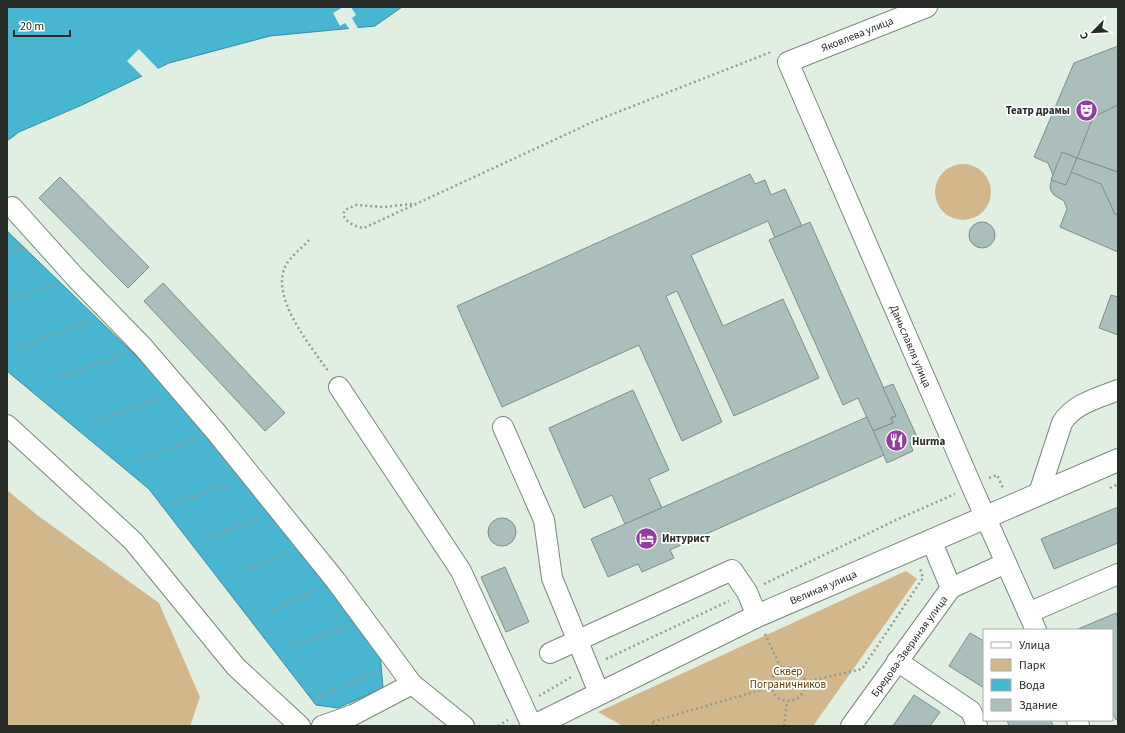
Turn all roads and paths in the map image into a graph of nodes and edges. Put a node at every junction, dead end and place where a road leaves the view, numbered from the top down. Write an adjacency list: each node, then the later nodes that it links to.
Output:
1 (927, 7): 2 (street, Яковлева улица)
2 (781, 56): 3 (path); 22 (street, Даньславля улица)
3 (412, 204): 3 (path)
4 (12, 207): 6 (street)
5 (309, 240): 12 (path)
6 (75, 277): 7 (path); 8 (street)
7 (7, 300)
8 (112, 314): 9 (street); 10 (path)
9 (143, 347): 11 (path); 14 (street)
10 (18, 348)
11 (55, 380)
12 (339, 387): 54 (street)
13 (1118, 390): 23 (street)
14 (181, 391): 15 (path); 18 (street)
15 (92, 422)
16 (7, 426): 55 (street)
17 (503, 426): 41 (street)
18 (216, 432): 20 (path); 21 (street)
19 (1118, 460): 23 (main road, Великая улица)
20 (135, 461)
21 (253, 477): 24 (path); 25 (street)
22 (972, 487): 26 (street, Даньславля улица); 36 (path)
23 (1039, 492): 26 (main road, Великая улица)
24 (172, 504)
25 (280, 510): 27 (path); 29 (street)
26 (985, 516): 28 (main road, Великая улица); 30 (street, Даньславля улица)
27 (205, 539)
28 (931, 540): 35 (street, Бредова-Звериная улица); 40 (main road, Великая улица)
29 (306, 544): 32 (path); 34 (street)
30 (1006, 563): 35 (street); 39 (street, Даньславля улица)
31 (920, 567): 48 (path)
32 (245, 571)
33 (1118, 576): 39 (street)
34 (336, 581): 37 (path); 38 (street)
35 (951, 588): 44 (street, Бредова-Звериная улица)
36 (747, 592): 40 (street); 41 (street); 46 (path)
37 (272, 611)
38 (365, 620): 42 (path); 45 (street)
39 (1032, 621)
40 (760, 623): 47 (path); 51 (main road, Великая улица)
41 (577, 641): 43 (street); 46 (street)
42 (293, 646)
43 (550, 653)
44 (896, 661): 61 (street, Бредова-Звериная улица); 62 (street)
45 (396, 663): 49 (street); 52 (path)
46 (588, 668): 51 (street); 54 (path)
47 (781, 668): 48 (path); 50 (path)
48 (805, 682): 53 (path)
49 (412, 684): 56 (street); 57 (street)
50 (771, 687): 53 (path); 59 (path)
51 (599, 693): 54 (main road, Великая улица)
52 (320, 696)
53 (787, 702): 60 (path)
54 (530, 720): 58 (path)
55 (300, 726)
56 (322, 726)
57 (464, 726)
58 (498, 726)
59 (658, 726)
60 (784, 726)
61 (851, 726)
62 (977, 726)

